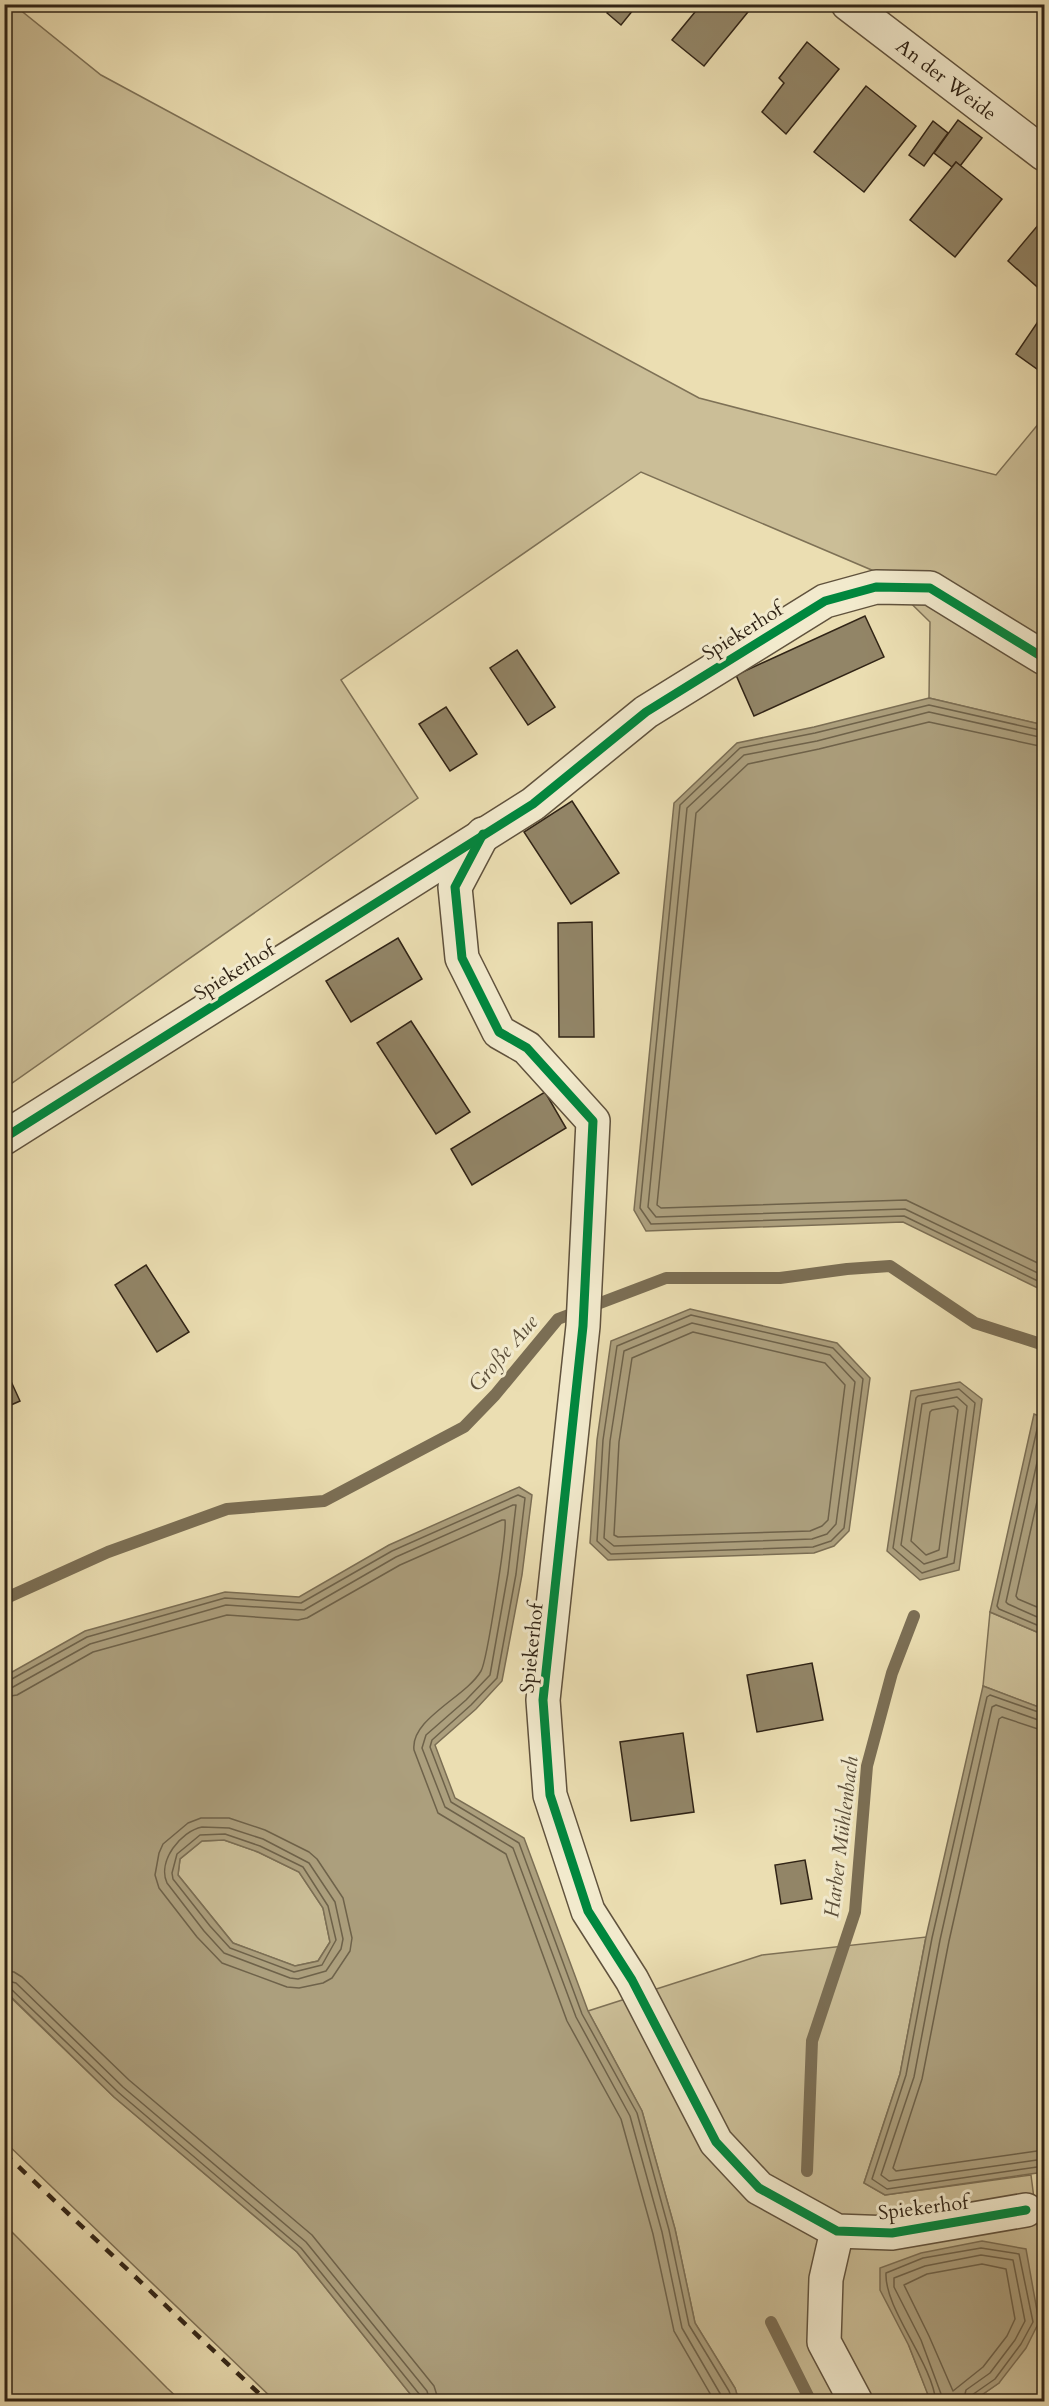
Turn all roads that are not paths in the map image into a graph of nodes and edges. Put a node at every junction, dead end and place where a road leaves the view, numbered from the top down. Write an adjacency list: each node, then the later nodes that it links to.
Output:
1 (848, 4): 2 (street, An der Weide)
2 (1044, 154)
3 (1044, 658): 4 (street, Spiekerhof)
4 (483, 834): 5 (street, Spiekerhof); 7 (street, Spiekerhof)
5 (4, 1138)
6 (1026, 2210): 7 (street, Spiekerhof)
7 (837, 2232): 8 (street)
8 (856, 2402)

